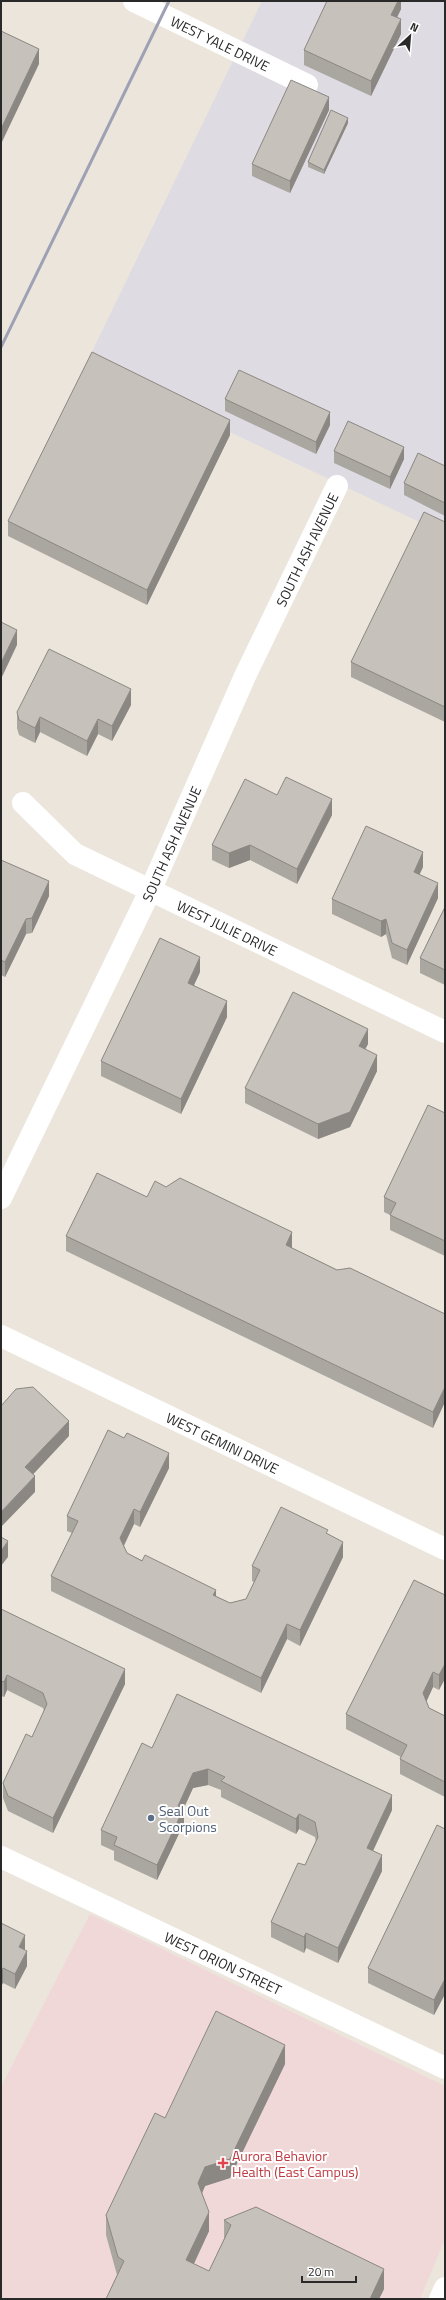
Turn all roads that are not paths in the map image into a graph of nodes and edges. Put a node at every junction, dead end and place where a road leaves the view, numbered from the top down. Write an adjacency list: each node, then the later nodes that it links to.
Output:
1 (134, 1): 2 (street, WEST YALE DRIVE)
2 (307, 85)
3 (337, 486): 5 (street, SOUTH ASH AVENUE)
4 (23, 803): 5 (street, WEST JULIE DRIVE)
5 (150, 891): 6 (street, WEST JULIE DRIVE); 7 (street, SOUTH ASH AVENUE)
6 (445, 1032)
7 (1, 1198)
8 (1, 1336): 9 (street, WEST GEMINI DRIVE)
9 (445, 1549)
10 (1, 1857): 11 (street, WEST ORION STREET)
11 (445, 2068)
12 (445, 2288): 13 (street)
13 (440, 2299)

